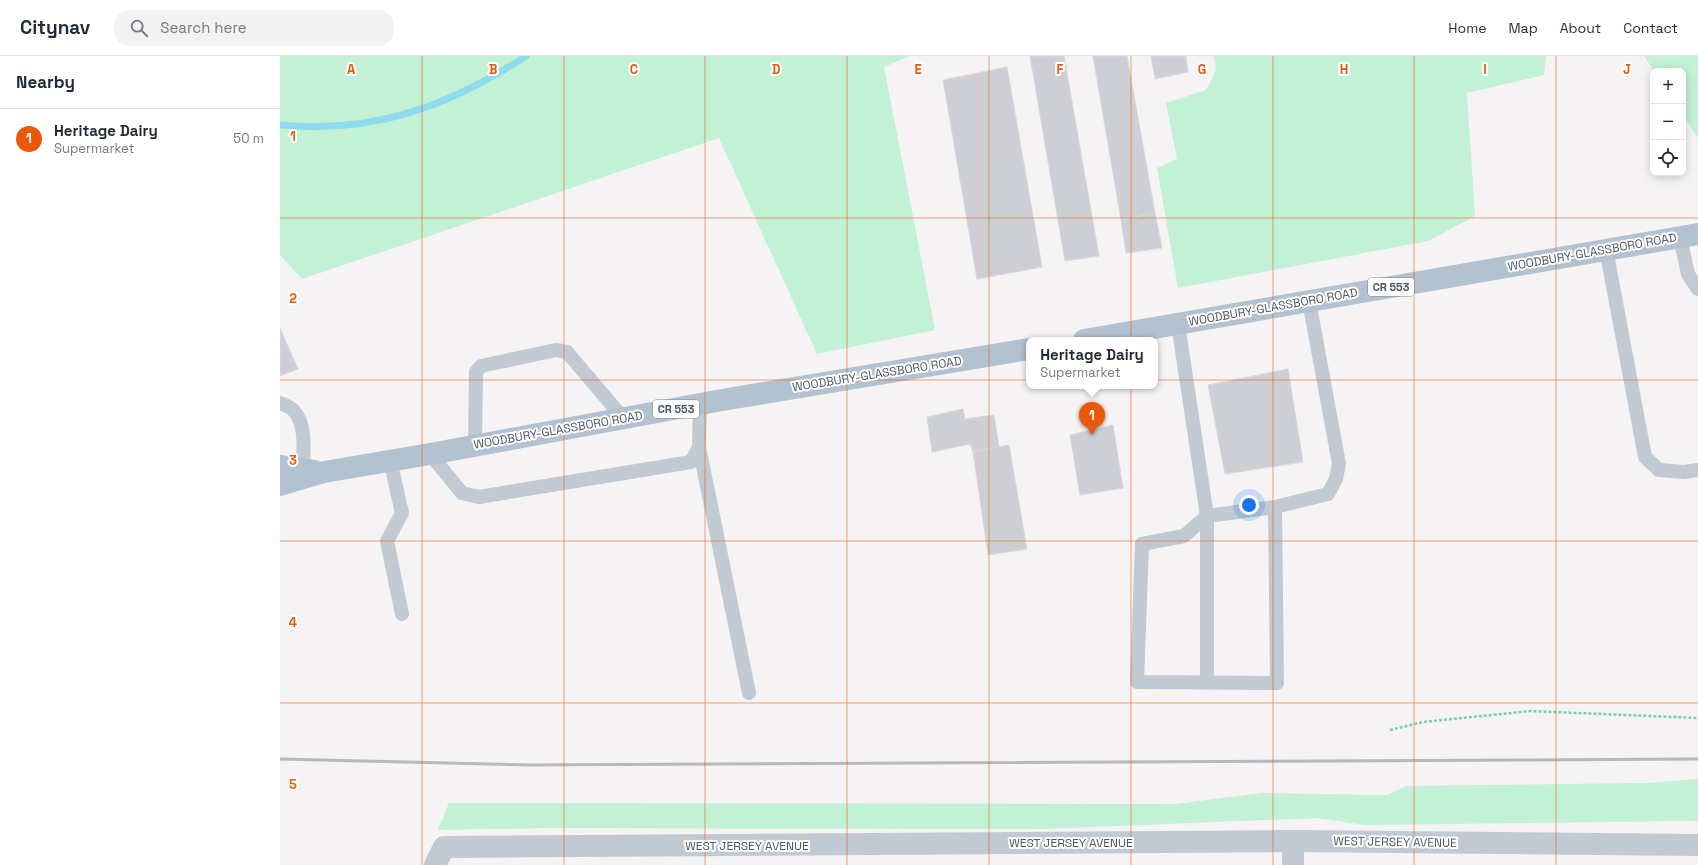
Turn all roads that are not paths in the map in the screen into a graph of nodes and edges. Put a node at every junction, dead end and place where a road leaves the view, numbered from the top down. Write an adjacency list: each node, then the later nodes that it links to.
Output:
1 (1689, 235): 2 (main road, WOODBURY-GLASSBORO ROAD / CR 553); 3 (lane)
2 (1606, 249): 4 (main road, WOODBURY-GLASSBORO ROAD / CR 553); 17 (lane)
3 (1698, 289)
4 (1309, 301): 5 (main road, WOODBURY-GLASSBORO ROAD / CR 553); 19 (lane)
5 (1178, 324): 6 (main road, WOODBURY-GLASSBORO ROAD / CR 553); 20 (lane)
6 (1102, 337)
7 (1026, 350): 9 (main road, WOODBURY-GLASSBORO ROAD / CR 553)
8 (280, 403): 16 (lane)
9 (700, 404): 10 (main road, WOODBURY-GLASSBORO ROAD / CR 553); 12 (lane)
10 (623, 418): 11 (main road, WOODBURY-GLASSBORO ROAD / CR 553); 11 (lane)
11 (475, 446): 13 (main road, WOODBURY-GLASSBORO ROAD / CR 553)
12 (699, 447): 13 (lane); 23 (lane)
13 (430, 454): 14 (main road, WOODBURY-GLASSBORO ROAD / CR 553)
14 (390, 460): 16 (main road, WOODBURY-GLASSBORO ROAD / CR 553); 21 (lane)
15 (280, 466): 16 (main road, WOODBURY-GLASSBORO ROAD / CR 553)
16 (313, 470): 18 (main road, WOODBURY-GLASSBORO ROAD / CR 553)
17 (1698, 470)
18 (280, 485)
19 (1275, 507): 20 (lane); 22 (lane)
20 (1207, 516): 22 (lane); 22 (lane)
21 (402, 614)
22 (1208, 682)
23 (749, 693)
24 (1293, 842): 25 (street, WEST JERSEY AVENUE); 26 (street, WEST JERSEY AVENUE); 27 (street)
25 (1698, 845)
26 (439, 856)
27 (1293, 865)

